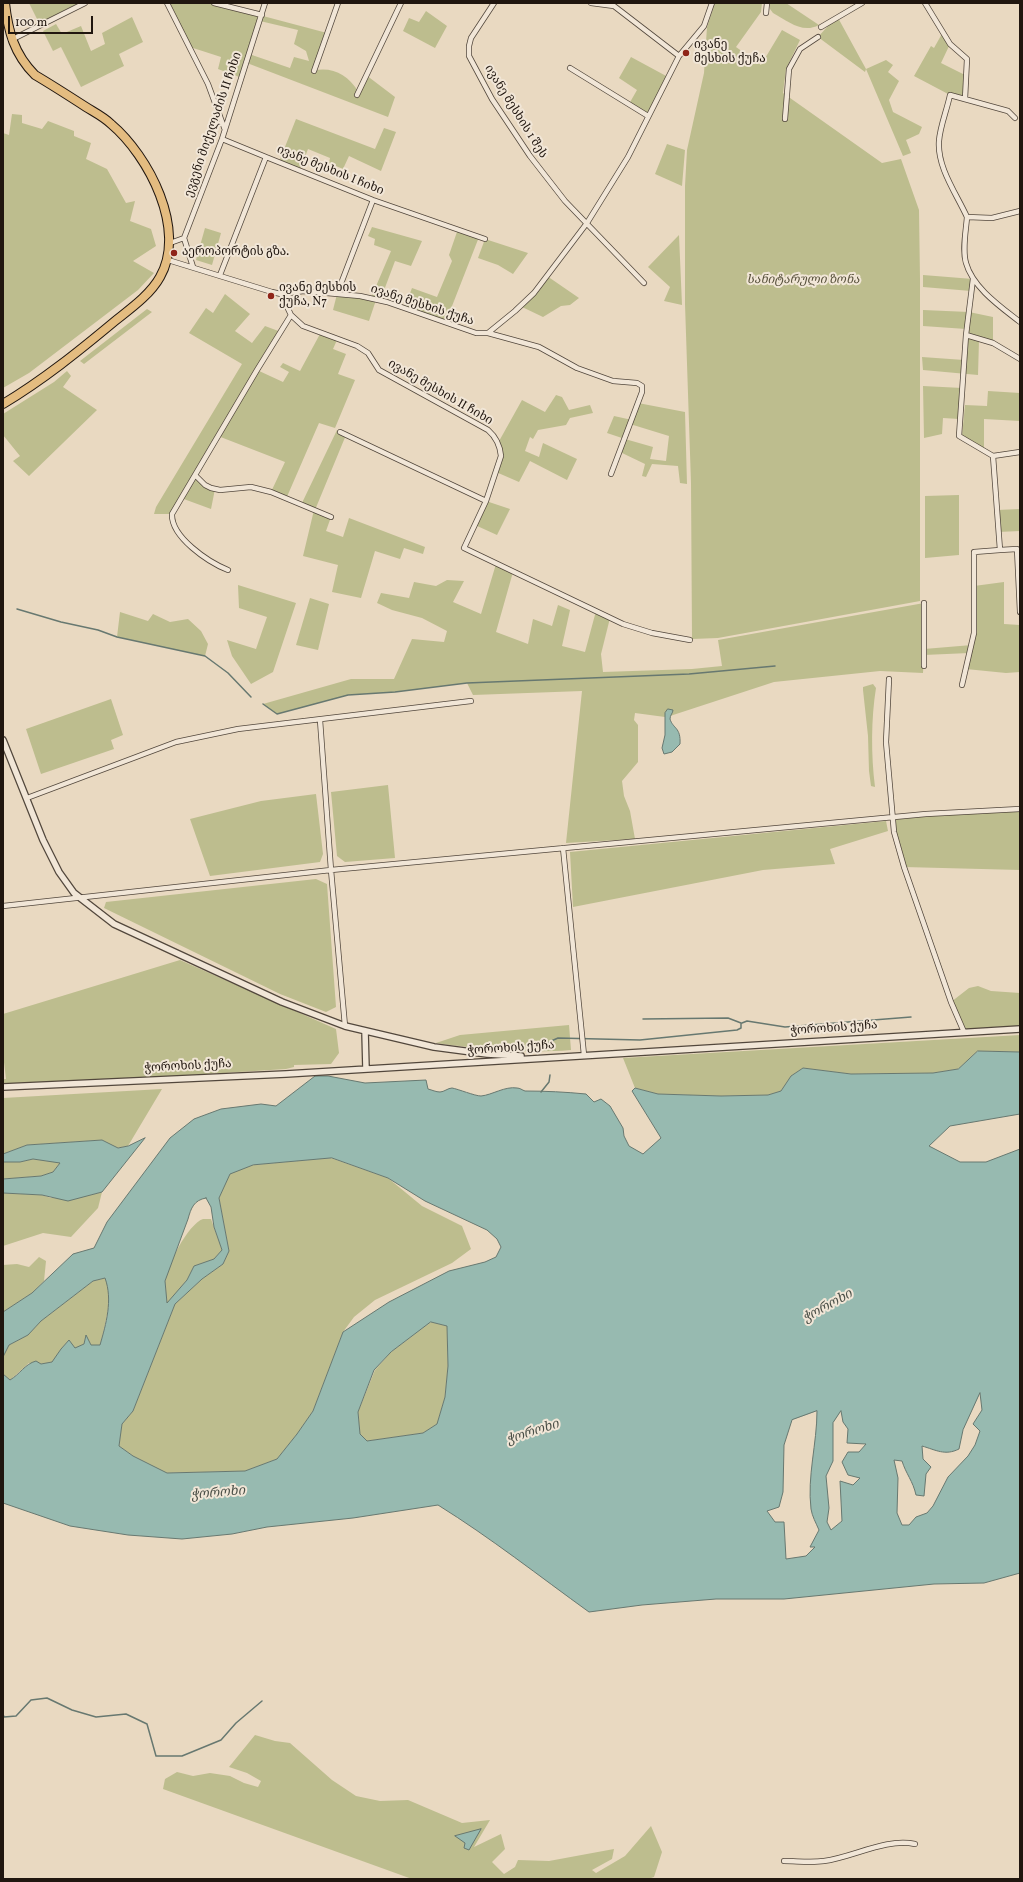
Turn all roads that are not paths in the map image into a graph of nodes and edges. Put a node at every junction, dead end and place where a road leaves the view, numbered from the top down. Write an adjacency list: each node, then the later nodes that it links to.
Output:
1 (5, 3): 18 (highway)
2 (85, 3): 18 (street)
3 (168, 3): 27 (street)
4 (214, 3): 15 (street)
5 (264, 3): 15 (street, ევგენი მიქელაძის II ჩიხი)
6 (338, 3): 21 (street)
7 (401, 3): 22 (street)
8 (494, 3): 33 (street, ივანე მესხის 1 შეს)
9 (591, 3): 19 (street)
10 (712, 3): 19 (street, ივანე მესხის ქუჩა)
11 (767, 3): 14 (street)
12 (862, 3): 16 (street)
13 (925, 3): 23 (street)
14 (766, 13)
15 (262, 15): 27 (street, ევგენი მიქელაძის II ჩიხი)
16 (821, 27)
17 (818, 37): 26 (street)
18 (12, 40): 36 (highway)
19 (679, 56): 24 (street, ივანე მესხის ქუჩა)
20 (570, 68): 24 (street)
21 (314, 71)
22 (357, 95)
23 (965, 99): 25 (street); 32 (street)
24 (648, 116): 33 (street, ივანე მესხის ქუჩა)
25 (1015, 118)
26 (785, 120)
27 (225, 131): 28 (street, ევგენი მიქელაძის II ჩიხი)
28 (222, 140): 29 (street); 34 (street, ევგენი მიქელაძის II ჩიხი)
29 (266, 157): 30 (street, ივანე მესხის I ჩიხი); 39 (street, ივანე მესხის I ჩიხი)
30 (373, 200): 35 (street, ივანე მესხის I ჩიხი); 43 (street)
31 (1020, 211): 32 (street)
32 (966, 217): 40 (street)
33 (587, 223): 41 (street, ივანე მესხის 1 შეს); 46 (street, ივანე მესხის ქუჩა)
34 (184, 238): 36 (street); 38 (street)
35 (485, 239)
36 (170, 243): 37 (highway)
37 (168, 260): 38 (street, ივანე მესხის ქუჩა); 49 (highway)
38 (192, 267): 39 (street, ივანე მესხის ქუჩა)
39 (220, 275): 42 (street, ივანე მესხის ქუჩა)
40 (973, 279): 45 (street); 47 (street)
41 (644, 283)
42 (280, 294): 43 (street, ივანე მესხის ქუჩა); 44 (street, ივანე მესხის II ჩიხი)
43 (337, 294): 46 (street, ივანე მესხის ქუჩა)
44 (291, 316): 54 (street); 55 (street, ივანე მესხის II ჩიხი)
45 (1020, 322)
46 (488, 333): 53 (street)
47 (966, 335): 48 (street); 52 (street)
48 (1020, 359)
49 (3, 404)
50 (340, 432): 55 (street)
51 (1020, 452): 52 (street)
52 (992, 456): 57 (street)
53 (611, 474)
54 (195, 475): 56 (street); 58 (street)
55 (486, 501): 61 (street, ივანე მესხის II ჩიხი)
56 (331, 517)
57 (1000, 550): 60 (street); 64 (street)
58 (228, 570)
59 (924, 604): 62 (street)
60 (1020, 612)
61 (690, 640)
62 (924, 666)
63 (889, 679): 70 (street)
64 (962, 685)
65 (471, 701): 66 (street)
66 (320, 720): 68 (street); 72 (street)
67 (3, 740): 68 (street)
68 (27, 798): 73 (street)
69 (1020, 809): 70 (street)
70 (893, 817): 71 (street); 78 (street)
71 (563, 848): 72 (street); 79 (street)
72 (330, 870): 73 (street); 75 (street)
73 (80, 898): 74 (street); 75 (street)
74 (3, 906)
75 (346, 1026): 77 (street)
76 (1020, 1029): 78 (street, ჭოროხის ქუჩა)
77 (365, 1031): 80 (street); 81 (street)
78 (964, 1032): 79 (street, ჭოროხის ქუჩა)
79 (584, 1055): 80 (street, ჭოროხის ქუჩა)
80 (547, 1058): 81 (street, ჭოროხის ქუჩა)
81 (366, 1069): 82 (street, ჭოროხის ქუჩა)
82 (3, 1087)
83 (915, 1844): 84 (street)
84 (784, 1861)

